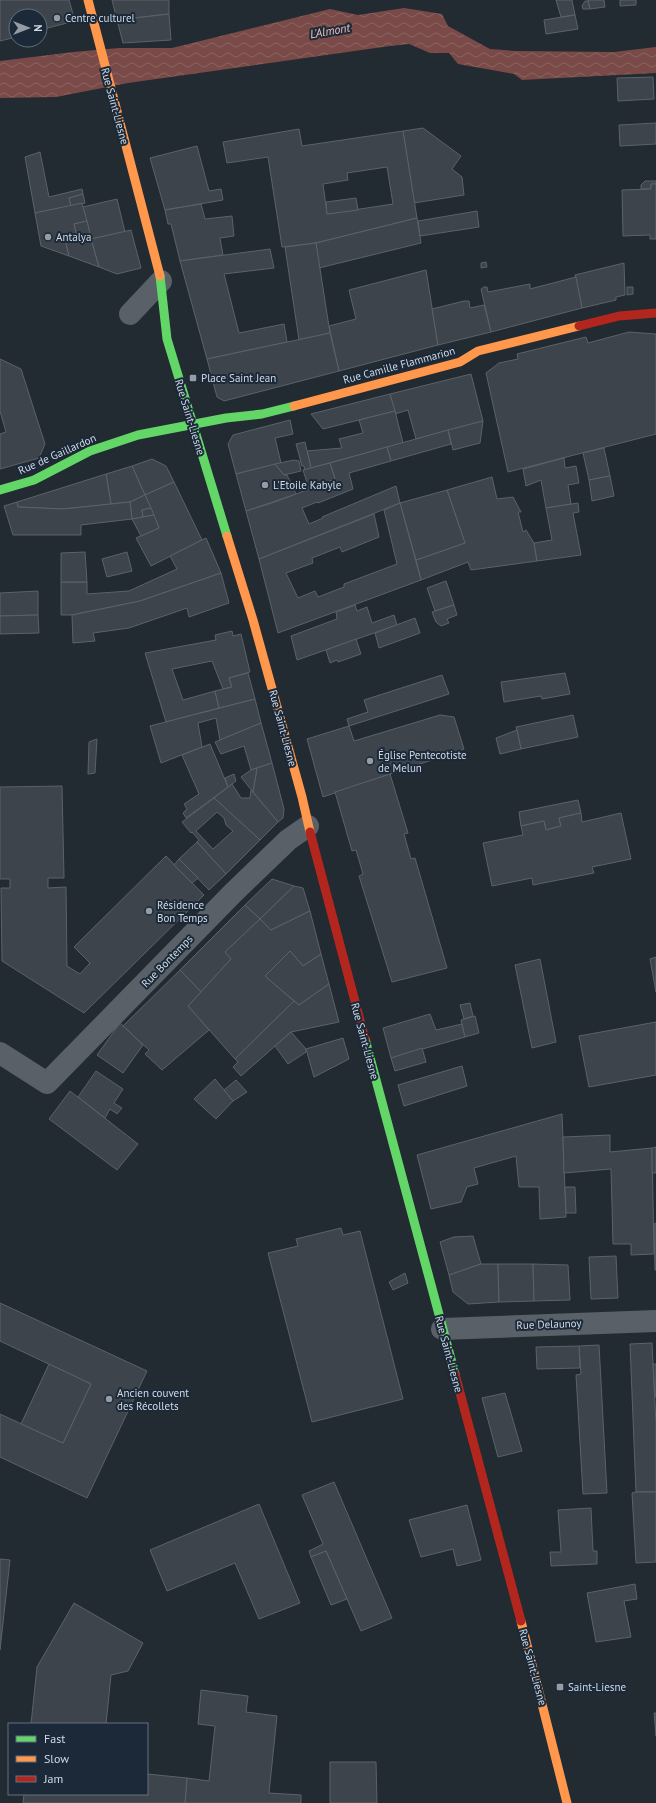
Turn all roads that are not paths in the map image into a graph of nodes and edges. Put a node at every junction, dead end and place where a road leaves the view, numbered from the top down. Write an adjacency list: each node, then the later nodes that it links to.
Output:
1 (88, 0): 2 (main road, Rue Saint-Liesne)
2 (161, 281): 4 (street); 5 (main road, Rue Saint-Liesne)
3 (656, 313): 5 (main road, Rue Camille Flammarion)
4 (130, 314)
5 (193, 424): 6 (main road, Rue de Gaillardon); 7 (main road, Rue Saint-Liesne)
6 (0, 490)
7 (308, 826): 8 (street, Rue Bontemps); 10 (main road, Rue Saint-Liesne)
8 (0, 1054)
9 (656, 1321): 10 (street, Rue Delaunoy)
10 (442, 1329): 11 (main road, Rue Saint-Liesne)
11 (567, 1803)

